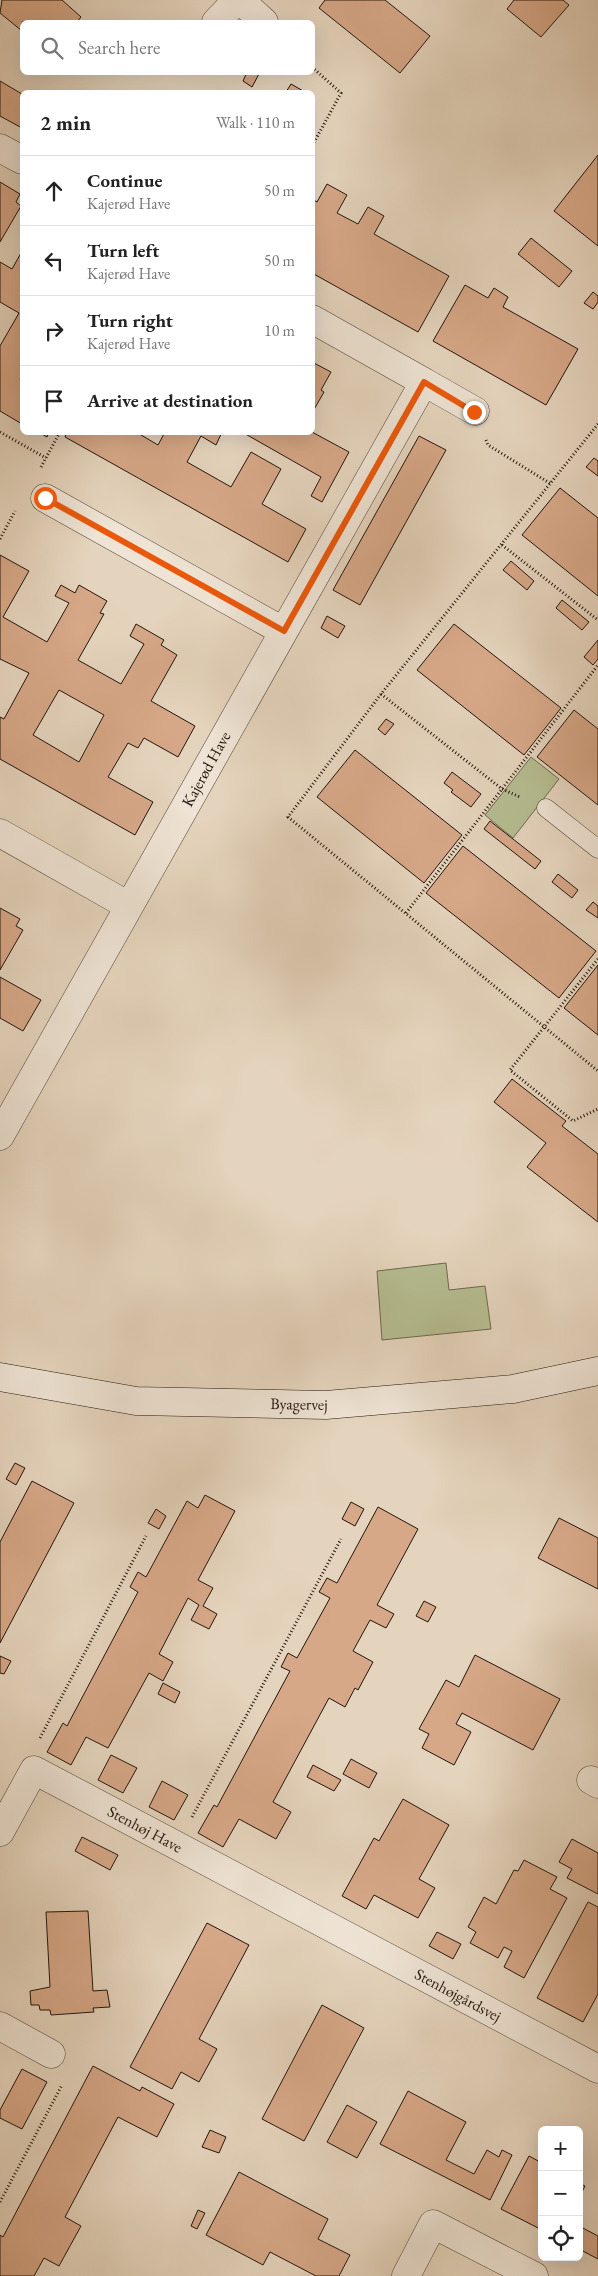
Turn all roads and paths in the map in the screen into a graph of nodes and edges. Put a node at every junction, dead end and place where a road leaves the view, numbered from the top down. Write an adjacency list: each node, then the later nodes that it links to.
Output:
1 (238, 0): 2 (street); 3 (street)
2 (218, 20)
3 (262, 20)
4 (315, 70): 5 (path)
5 (315, 141)
6 (0, 148): 7 (street)
7 (20, 159)
8 (315, 321): 9 (street)
9 (424, 382): 10 (street); 18 (street, Kajerød Have)
10 (474, 412): 14 (path)
11 (598, 424): 14 (path)
12 (0, 432): 13 (path)
13 (46, 458)
14 (551, 484): 16 (path)
15 (45, 498): 18 (street)
16 (502, 545): 17 (path); 20 (path)
17 (598, 620)
18 (284, 631): 25 (street, Kajerød Have)
19 (598, 665): 21 (path)
20 (381, 694): 21 (path); 26 (path)
21 (502, 790): 22 (path); 26 (path)
22 (546, 808): 24 (lane)
23 (0, 833): 25 (street)
24 (598, 849)
25 (129, 906): 31 (street, Kajerød Have)
26 (406, 913): 28 (path)
27 (598, 959): 28 (path)
28 (544, 1026): 29 (path); 30 (path)
29 (598, 1071)
30 (598, 1109)
31 (0, 1136)
32 (598, 1370): 33 (street, Byagervej)
33 (0, 1377)
34 (146, 1536): 36 (path)
35 (342, 1539): 38 (path)
36 (34, 1770): 37 (street); 38 (street, Stenhøj Have)
37 (0, 1832)
38 (176, 1846): 39 (street, Stenhøj Have)
39 (318, 1922): 42 (street, Stenhøjgårdsvej)
40 (0, 2026): 41 (street)
41 (51, 2054): 43 (path)
42 (598, 2068)
43 (0, 2202)
44 (406, 2276): 45 (street)
45 (534, 2276)

